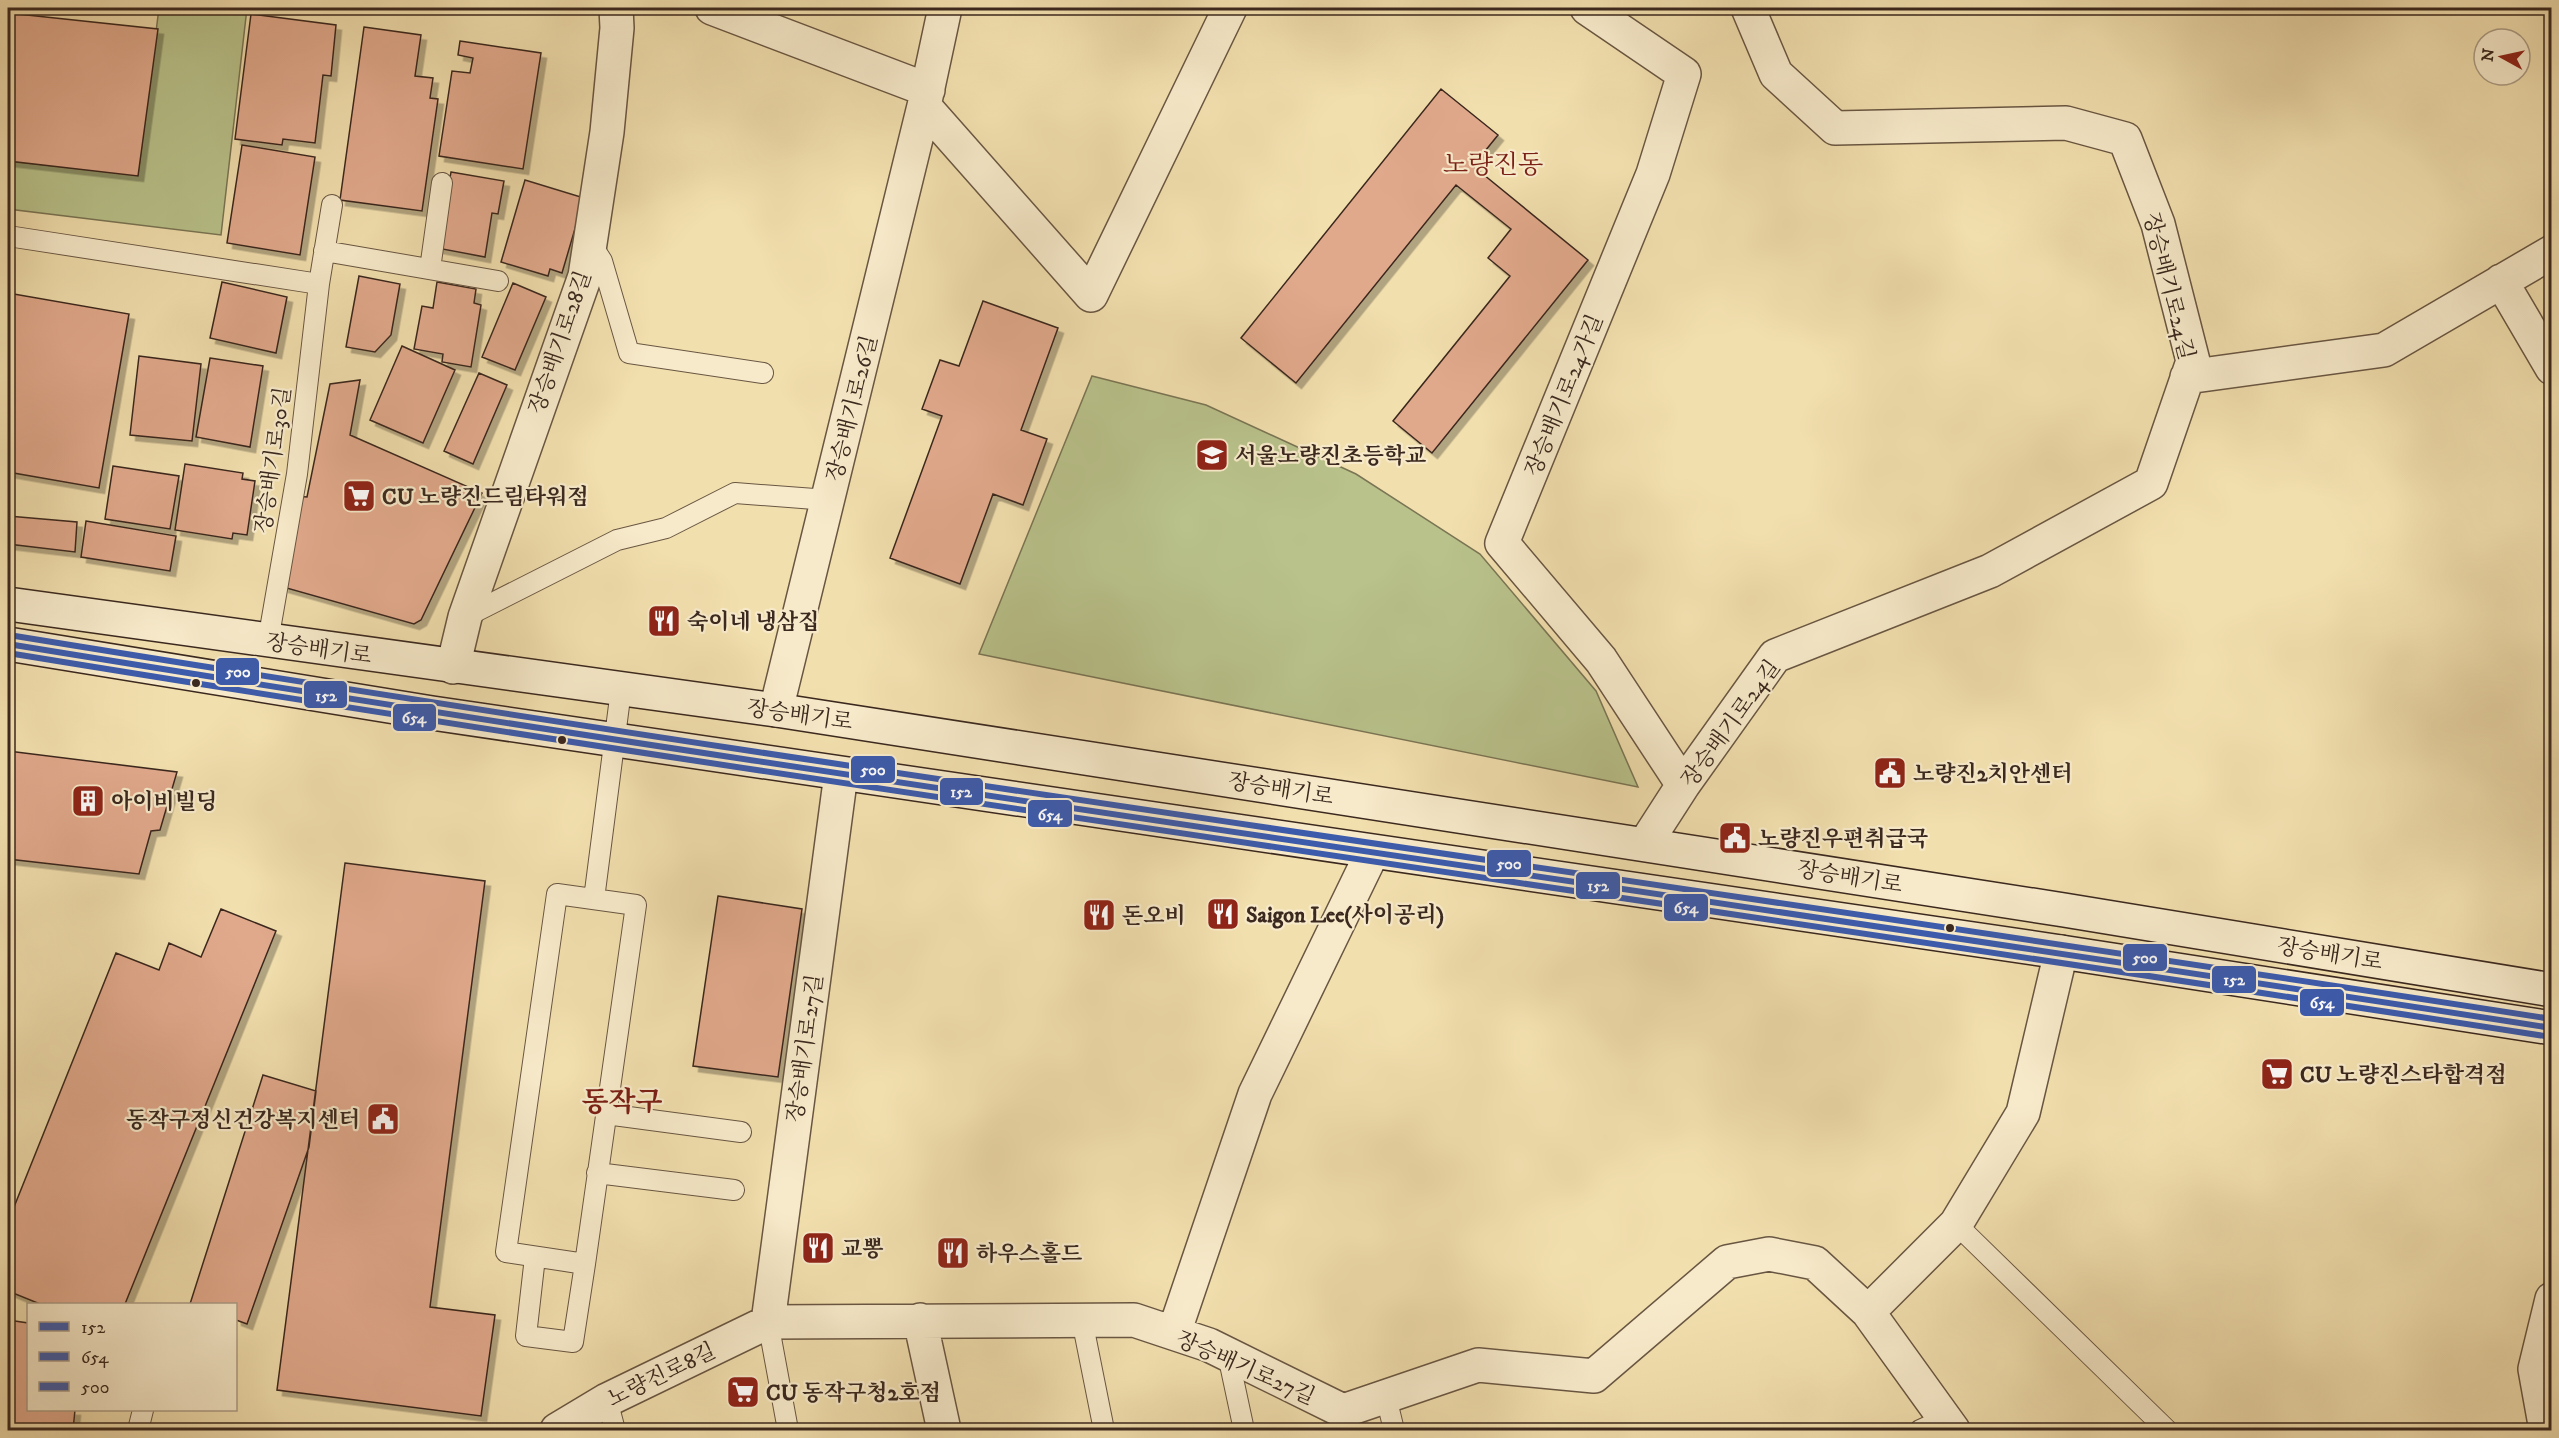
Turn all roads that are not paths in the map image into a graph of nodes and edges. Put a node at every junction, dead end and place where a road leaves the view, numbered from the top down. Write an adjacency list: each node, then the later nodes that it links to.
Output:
1 (616, 8): 11 (street, 장승배기로28길)
2 (712, 8): 7 (street)
3 (945, 8): 7 (street, 장승배기로26길)
4 (1230, 8): 7 (street)
5 (1587, 8): 31 (street, 장승배기로24가길)
6 (1748, 8): 20 (street, 장승배기로24길)
7 (926, 98): 21 (street, 장승배기로26길)
8 (442, 183): 14 (lane)
9 (332, 205): 12 (lane, 장승배기로30길)
10 (8, 236): 17 (lane)
11 (590, 243): 19 (lane); 23 (street, 장승배기로28길)
12 (324, 252): 14 (lane); 17 (lane, 장승배기로30길)
13 (2552, 252): 16 (street)
14 (430, 269): 15 (lane)
15 (498, 281)
16 (2502, 281): 18 (street); 20 (street)
17 (319, 284): 24 (lane, 장승배기로30길)
18 (2552, 368)
19 (763, 373)
20 (2187, 377): 31 (street, 장승배기로24길)
21 (828, 500): 23 (lane); 28 (street, 장승배기로26길)
22 (8, 604): 24 (street, 장승배기로)
23 (465, 617): 26 (street, 장승배기로28길)
24 (268, 641): 26 (street, 장승배기로)
25 (8, 644): 29 (street, 장승배기로)
26 (453, 667): 27 (street, 장승배기로)
27 (621, 690): 28 (street, 장승배기로); 29 (lane)
28 (776, 710): 32 (street, 장승배기로)
29 (615, 740): 30 (street, 장승배기로); 34 (lane)
30 (841, 774): 33 (street, 장승배기로); 49 (street, 장승배기로27길)
31 (1683, 785): 32 (street, 장승배기로24길)
32 (1645, 844): 36 (street, 장승배기로)
33 (1372, 853): 35 (street, 장승배기로); 50 (street)
34 (594, 899): 38 (lane); 43 (lane)
35 (2061, 952): 37 (street, 장승배기로); 42 (street)
36 (2552, 990)
37 (2552, 1028)
38 (606, 1114): 39 (lane); 40 (lane)
39 (741, 1132)
40 (597, 1173): 41 (lane); 44 (lane)
41 (734, 1190)
42 (1956, 1224): 46 (street); 63 (lane)
43 (535, 1257): 44 (lane); 44 (lane)
44 (585, 1263)
45 (2552, 1299): 64 (street)
46 (1868, 1312): 52 (street, 장승배기로27길); 55 (street, 장승배기로27길)
47 (920, 1320): 48 (street, 장승배기로27길); 49 (street, 장승배기로27길); 59 (street)
48 (1082, 1320): 50 (street, 장승배기로27길); 60 (lane)
49 (768, 1322): 54 (street, 노량진로8길); 58 (lane, 장승배기로27길)
50 (1174, 1333): 51 (street, 장승배기로27길)
51 (1228, 1354): 52 (street, 장승배기로27길); 61 (lane)
52 (1386, 1397): 62 (lane)
53 (143, 1411): 56 (lane)
54 (611, 1415): 57 (street, 노량진로8길)
55 (1939, 1427)
56 (138, 1431)
57 (557, 1431)
58 (788, 1431)
59 (944, 1431)
60 (1104, 1431)
61 (1244, 1431)
62 (1394, 1431)
63 (2167, 1431)
64 (2546, 1431)

